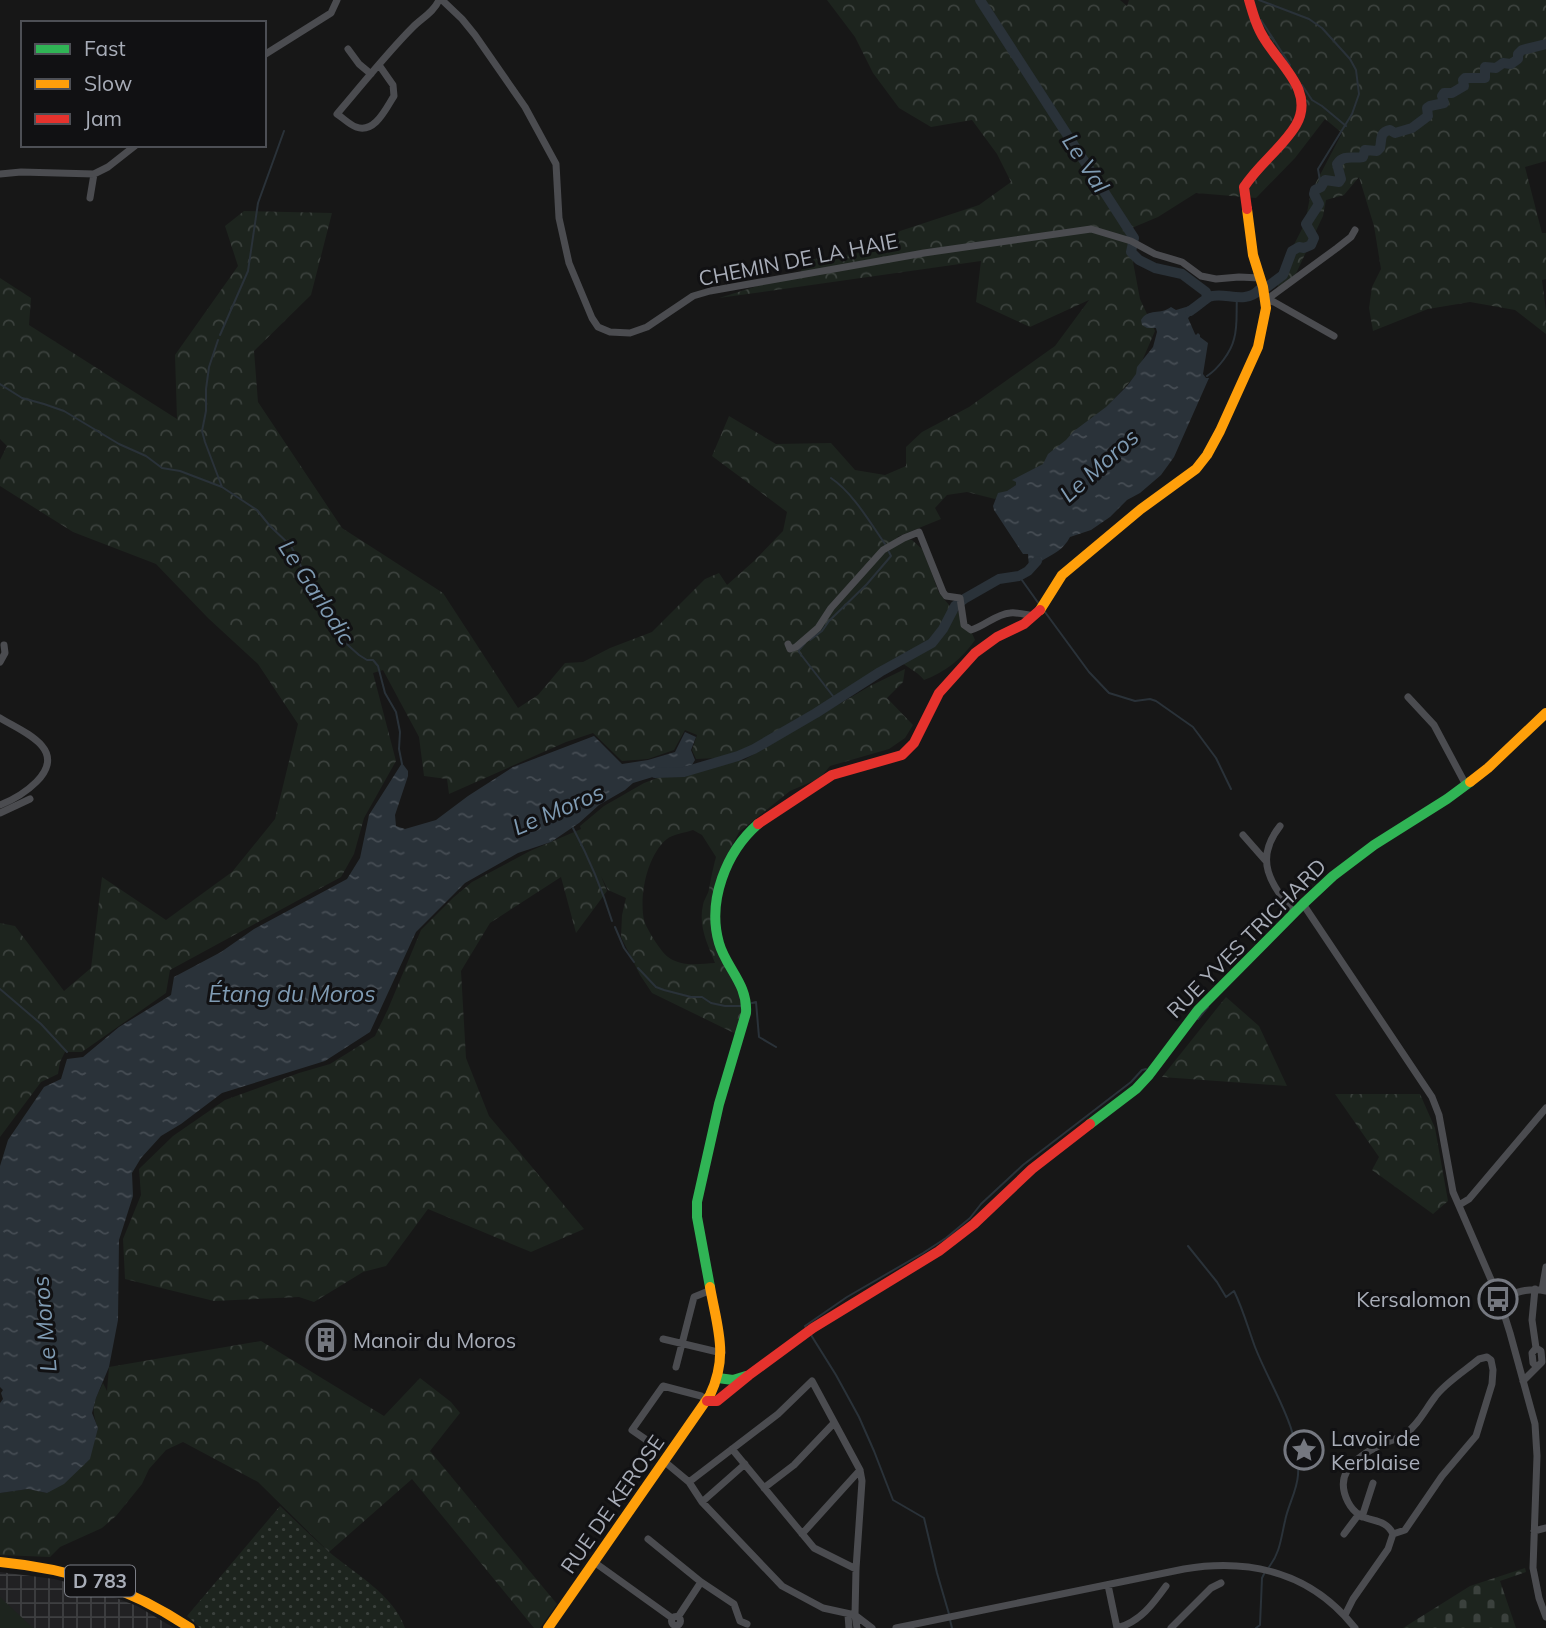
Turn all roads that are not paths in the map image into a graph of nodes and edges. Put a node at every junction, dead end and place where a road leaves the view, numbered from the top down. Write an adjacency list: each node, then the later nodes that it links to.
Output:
1 (337, 0): 5 (street)
2 (441, 0): 6 (street); 13 (street, CHEMIN DE LA HAIE)
3 (1249, 0): 13 (street)
4 (348, 49): 7 (street)
5 (266, 54)
6 (379, 65): 7 (street); 7 (street)
7 (371, 74)
8 (133, 147): 10 (street)
9 (0, 174): 10 (street)
10 (94, 174): 11 (street)
11 (90, 198)
12 (1355, 230): 14 (street)
13 (1261, 283): 14 (street)
14 (1266, 300): 15 (street); 16 (street)
15 (1334, 336)
16 (1035, 616): 17 (street); 35 (street, RUE DE KEROSE)
17 (788, 644)
18 (4, 645): 19 (street)
19 (0, 662)
20 (1408, 697): 23 (street)
21 (1546, 713): 23 (street, RUE YVES TRICHARD)
22 (0, 718): 25 (street)
23 (1466, 785): 30 (street, RUE YVES TRICHARD)
24 (30, 799): 26 (street)
25 (0, 805)
26 (0, 813)
27 (1280, 826): 29 (street)
28 (1243, 835): 29 (street)
29 (1265, 860): 31 (street)
30 (1303, 904): 31 (street, RUE YVES TRICHARD); 33 (street)
31 (1294, 913): 42 (street, RUE YVES TRICHARD)
32 (1546, 1108): 33 (street)
33 (1459, 1205): 37 (street)
34 (1546, 1267): 36 (street)
35 (711, 1290): 39 (street); 40 (street, RUE DE KEROSE)
36 (1541, 1290): 37 (street); 44 (street)
37 (1499, 1298): 44 (street)
38 (663, 1339): 39 (street)
39 (682, 1343): 40 (street); 41 (street)
40 (722, 1353): 43 (street, RUE DE KEROSE)
41 (676, 1367)
42 (749, 1375): 43 (street); 45 (street, RUE YVES TRICHARD)
43 (717, 1379): 45 (street); 46 (street, RUE DE KEROSE)
44 (1523, 1381): 59 (street)
45 (734, 1388): 46 (street)
46 (707, 1401): 48 (street); 50 (street, RUE DE KEROSE)
47 (834, 1423): 49 (street); 52 (street); 55 (street)
48 (648, 1441)
49 (732, 1449): 51 (street); 53 (street)
50 (665, 1462): 53 (street); 65 (street, RUE DE KEROSE)
51 (745, 1464): 55 (street); 56 (street)
52 (860, 1471): 60 (street); 66 (street)
53 (689, 1482): 56 (street)
54 (1373, 1483): 57 (street)
55 (764, 1488): 60 (street)
56 (702, 1502): 71 (street)
57 (1360, 1515): 61 (street); 62 (street); 62 (street)
58 (1546, 1528): 59 (street)
59 (1534, 1531): 73 (street)
60 (802, 1534): 66 (street)
61 (1344, 1534)
62 (1394, 1534): 72 (street)
63 (648, 1539): 67 (street)
64 (0, 1562): 76 (street, D 783)
65 (594, 1562): 74 (street); 77 (street, RUE DE KEROSE)
66 (856, 1569): 71 (street)
67 (701, 1583): 74 (street); 75 (street)
68 (1221, 1583): 83 (street)
69 (1108, 1585): 70 (street); 72 (street); 82 (street)
70 (1166, 1586)
71 (851, 1615): 79 (street); 80 (street); 81 (street)
72 (1345, 1615): 84 (street)
73 (1546, 1616)
74 (676, 1623): 78 (street)
75 (747, 1624)
76 (190, 1628)
77 (548, 1628)
78 (689, 1628)
79 (849, 1628)
80 (858, 1628)
81 (872, 1628)
82 (897, 1628)
83 (1171, 1628)
84 (1355, 1628)

